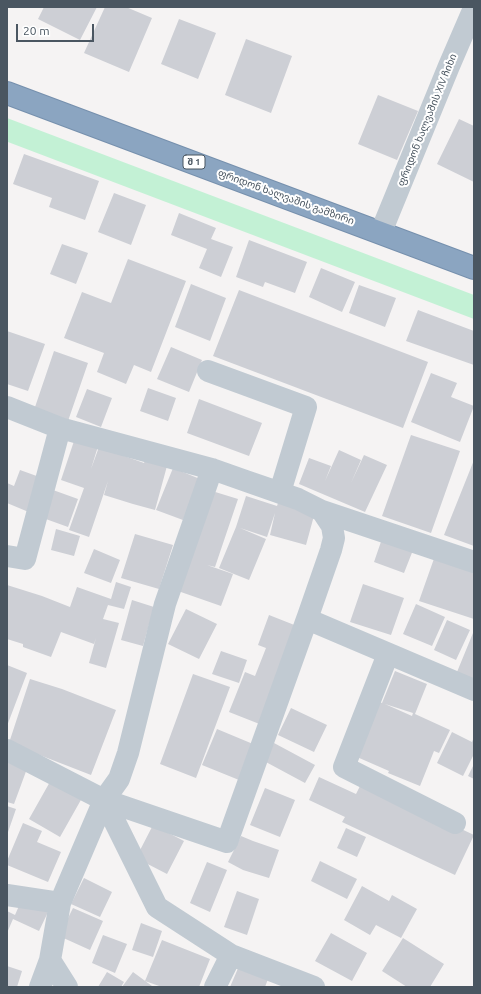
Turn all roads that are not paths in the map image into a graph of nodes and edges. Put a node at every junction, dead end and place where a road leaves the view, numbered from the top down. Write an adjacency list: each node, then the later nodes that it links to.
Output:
1 (474, 8): 3 (street, ფრიდონ ხალვაშის XIV ჩიხი)
2 (7, 92): 3 (highway, ფრიდონ ხალვაშის გამზირი / შ 1)
3 (381, 232): 4 (highway, ფრიდონ ხალვაშის გამზირი / შ 1)
4 (474, 268)
5 (208, 371): 9 (street)
6 (7, 407): 7 (street)
7 (60, 428): 8 (street); 11 (street)
8 (212, 469): 9 (street); 17 (street)
9 (280, 492): 10 (street)
10 (322, 511): 12 (street); 13 (street)
11 (7, 556)
12 (474, 562)
13 (307, 619): 14 (street); 17 (street)
14 (388, 654): 15 (street); 18 (street)
15 (474, 690)
16 (7, 750): 17 (street)
17 (104, 800): 20 (street); 21 (street)
18 (455, 823)
19 (7, 895): 20 (street)
20 (60, 903): 22 (street)
21 (231, 954): 25 (street); 26 (street)
22 (50, 960): 23 (street); 24 (street)
23 (40, 987)
24 (67, 987)
25 (216, 987)
26 (314, 987)

